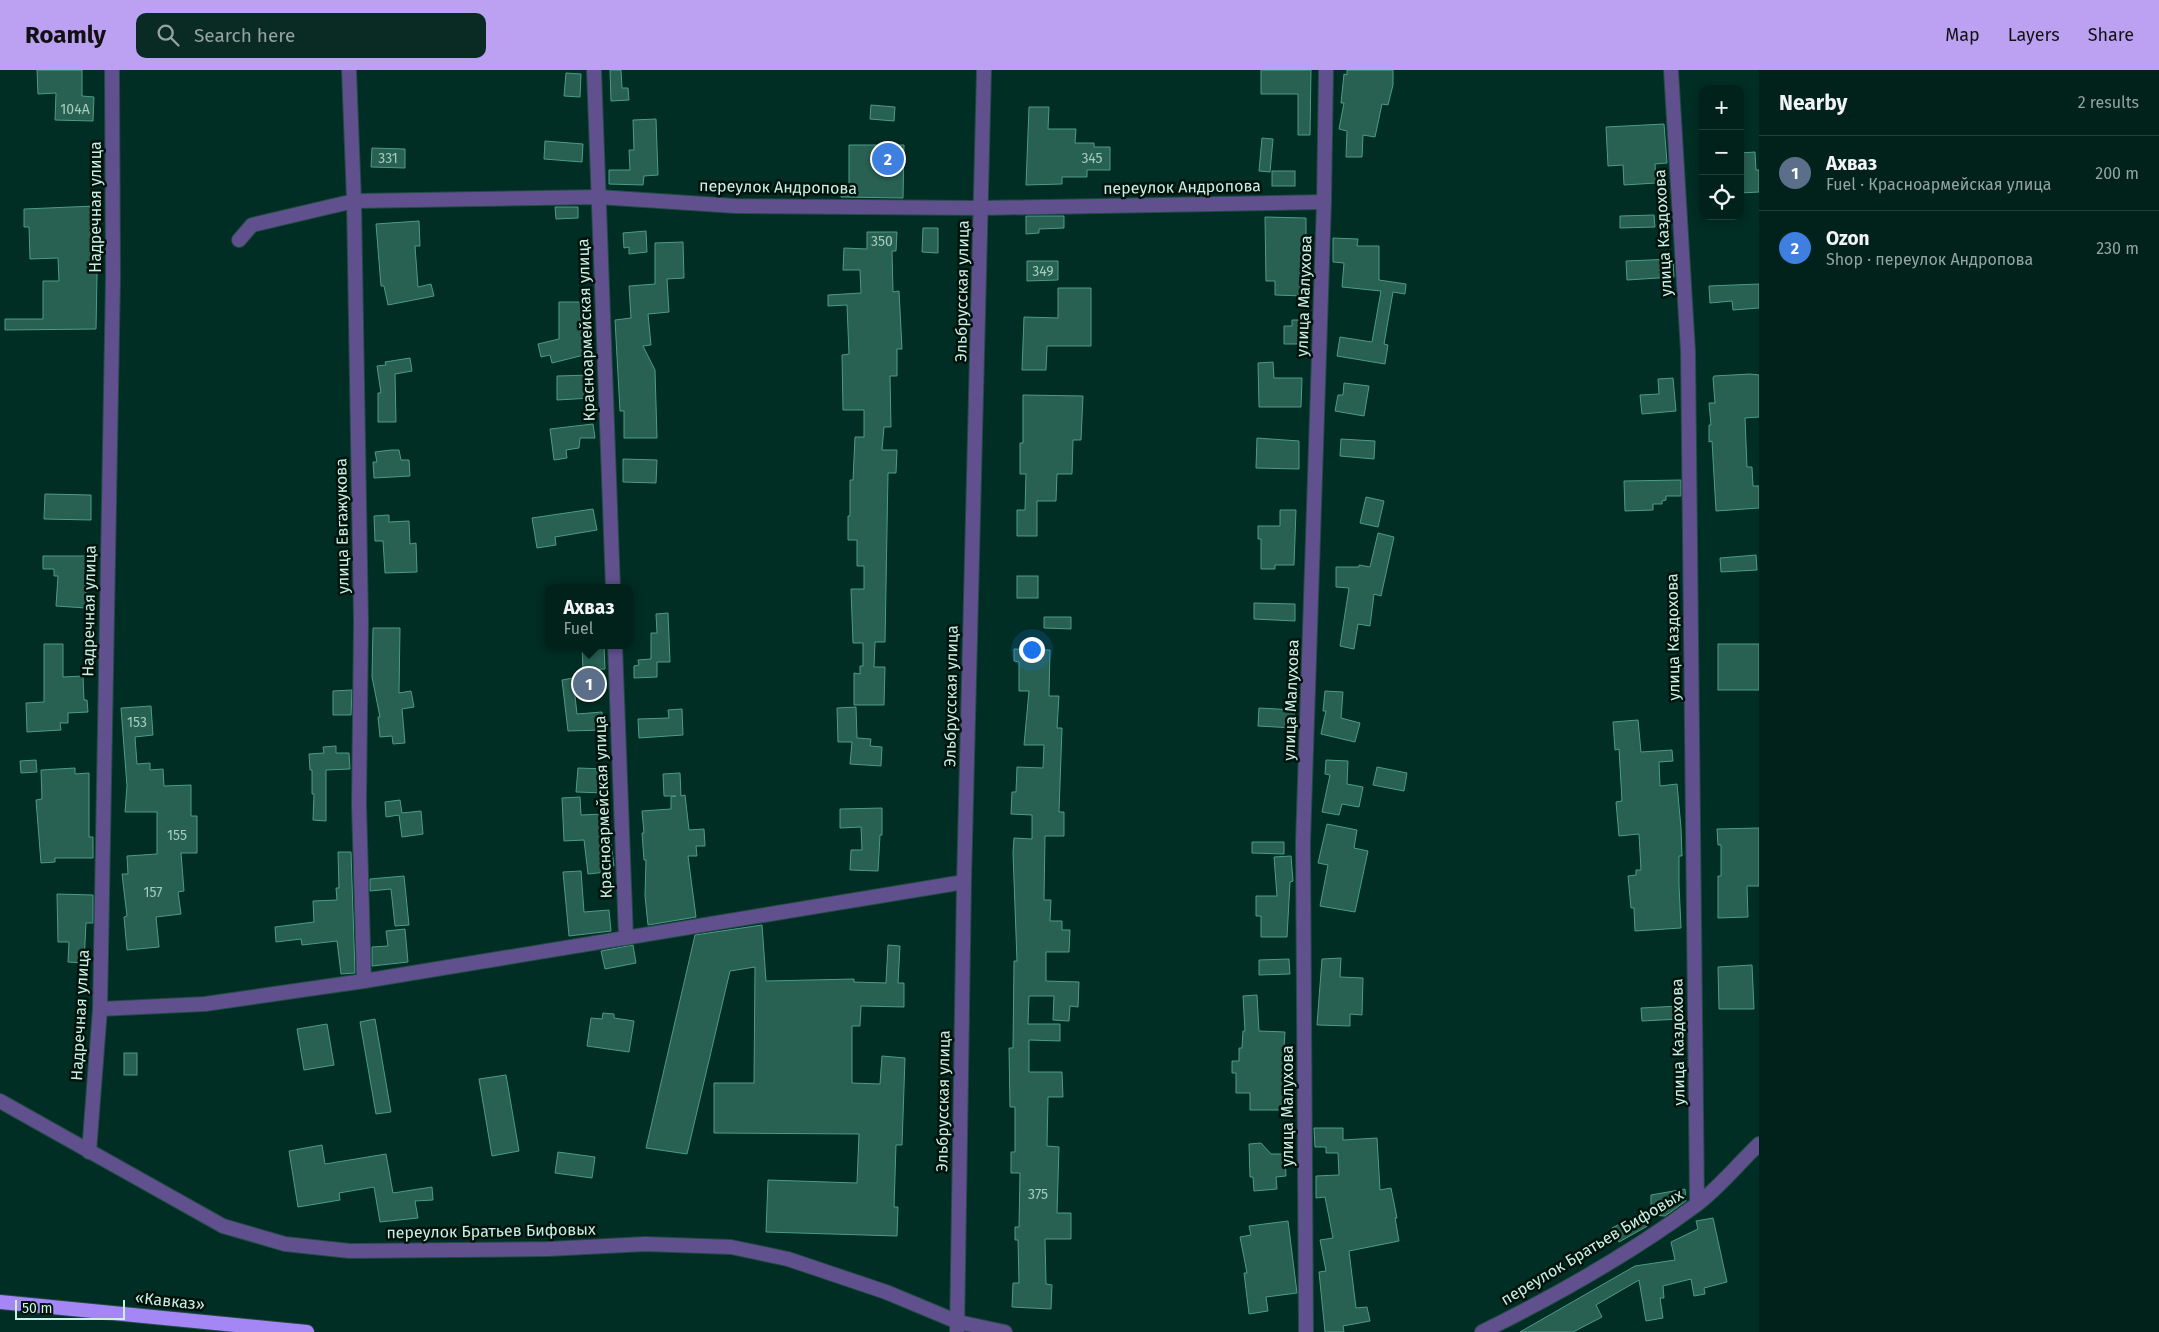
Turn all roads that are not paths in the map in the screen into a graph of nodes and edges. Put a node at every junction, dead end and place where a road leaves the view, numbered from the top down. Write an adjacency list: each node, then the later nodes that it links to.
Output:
1 (112, 70): 17 (street, Надречная улица)
2 (349, 70): 8 (street, улица Евгажукова)
3 (594, 70): 7 (street, Красноармейская улица)
4 (984, 70): 10 (street, Эльбрусская улица)
5 (1326, 70): 9 (street, улица Малухова)
6 (1671, 70): 21 (street, улица Каздохова)
7 (598, 197): 8 (street, переулок Андропова); 10 (street, переулок Андропова); 12 (street, Красноармейская улица)
8 (354, 201): 11 (street, переулок Андропова); 16 (street, улица Евгажукова)
9 (1324, 202): 10 (street, переулок Андропова); 26 (street, улица Малухова)
10 (981, 208): 14 (street, Эльбрусская улица)
11 (240, 240)
12 (613, 584)
13 (615, 649): 15 (street, Красноармейская улица)
14 (964, 882): 15 (street); 23 (street, Эльбрусская улица)
15 (626, 938): 16 (street)
16 (364, 981): 17 (street)
17 (100, 1009): 20 (street, Надречная улица)
18 (0, 1101): 20 (street, переулок Братьев Бифовых)
19 (1759, 1144): 21 (street, переулок Братьев Бифовых)
20 (88, 1152): 23 (street, переулок Братьев Бифовых)
21 (1697, 1204): 27 (street, переулок Братьев Бифовых)
22 (0, 1302): 24 (highway, «Кавказ»)
23 (957, 1327): 25 (street, переулок Братьев Бифовых)
24 (307, 1332)
25 (1005, 1332)
26 (1306, 1332)
27 (1482, 1332)

